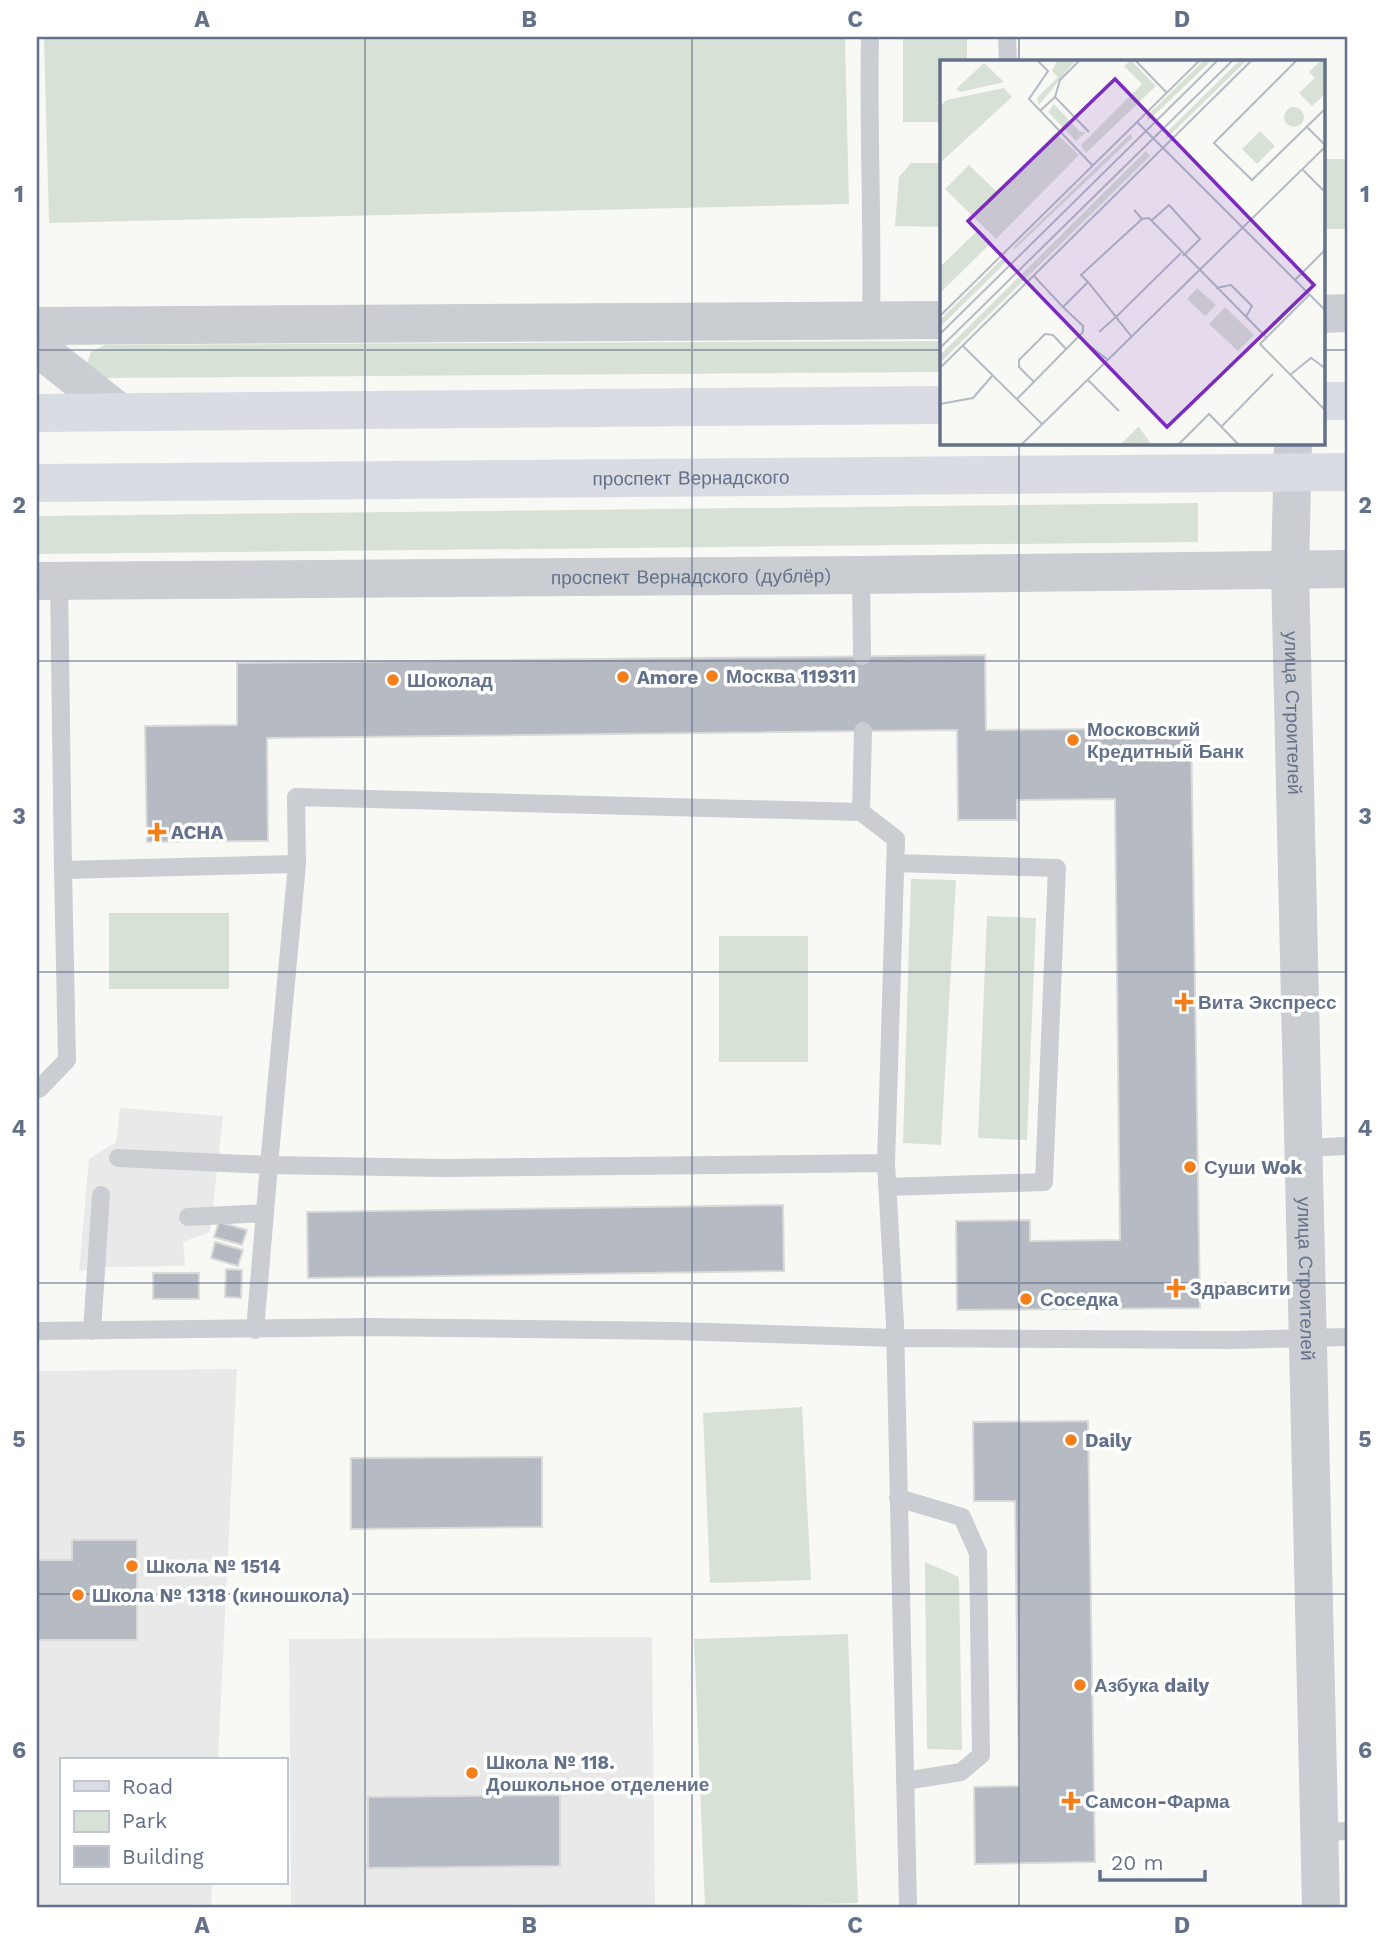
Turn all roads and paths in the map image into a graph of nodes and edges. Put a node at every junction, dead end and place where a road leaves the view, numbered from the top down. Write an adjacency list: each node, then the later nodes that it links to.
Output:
1 (870, 37): 7 (lane)
2 (1007, 37): 3 (lane)
3 (1007, 60)
4 (1347, 313): 5 (street)
5 (1324, 314)
6 (940, 320): 7 (street)
7 (871, 321): 8 (street)
8 (37, 326)
9 (37, 347): 13 (street)
10 (1324, 401): 11 (main road)
11 (1347, 401)
12 (940, 405): 13 (main road)
13 (119, 412): 14 (main road)
14 (37, 413)
15 (1293, 458): 16 (main road, проспект Вернадского); 17 (main road, проспект Вернадского); 19 (street, улица Строителей)
16 (1347, 472)
17 (37, 484)
18 (1347, 569): 19 (street, проспект Вернадского (дублёр))
19 (1290, 570): 20 (street, проспект Вернадского (дублёр)); 30 (street, улица Строителей)
20 (861, 575): 21 (street, проспект Вернадского (дублёр)); 22 (lane)
21 (48, 581): 27 (lane)
22 (862, 656)
23 (863, 731): 24 (lane)
24 (861, 812): 25 (lane); 26 (lane)
25 (895, 863): 32 (lane); 34 (lane)
26 (297, 864): 27 (lane); 33 (lane)
27 (63, 870): 28 (lane)
28 (37, 1089)
29 (1347, 1146): 30 (lane)
30 (1304, 1148): 43 (street, улица Строителей)
31 (118, 1158): 33 (lane)
32 (886, 1163): 33 (lane); 34 (lane)
33 (268, 1165): 36 (lane)
34 (887, 1187): 42 (lane)
35 (101, 1195): 40 (lane)
36 (264, 1213): 37 (lane); 38 (lane)
37 (188, 1217)
38 (255, 1330): 40 (lane); 42 (lane)
39 (37, 1331): 40 (lane)
40 (92, 1331)
41 (1347, 1337): 43 (lane)
42 (895, 1338): 43 (lane); 44 (lane)
43 (1308, 1340): 46 (street, улица Строителей)
44 (898, 1498): 45 (lane); 45 (lane)
45 (905, 1781): 47 (lane)
46 (1333, 1831): 48 (street, улица Строителей)
47 (908, 1907)
48 (1321, 1907)

